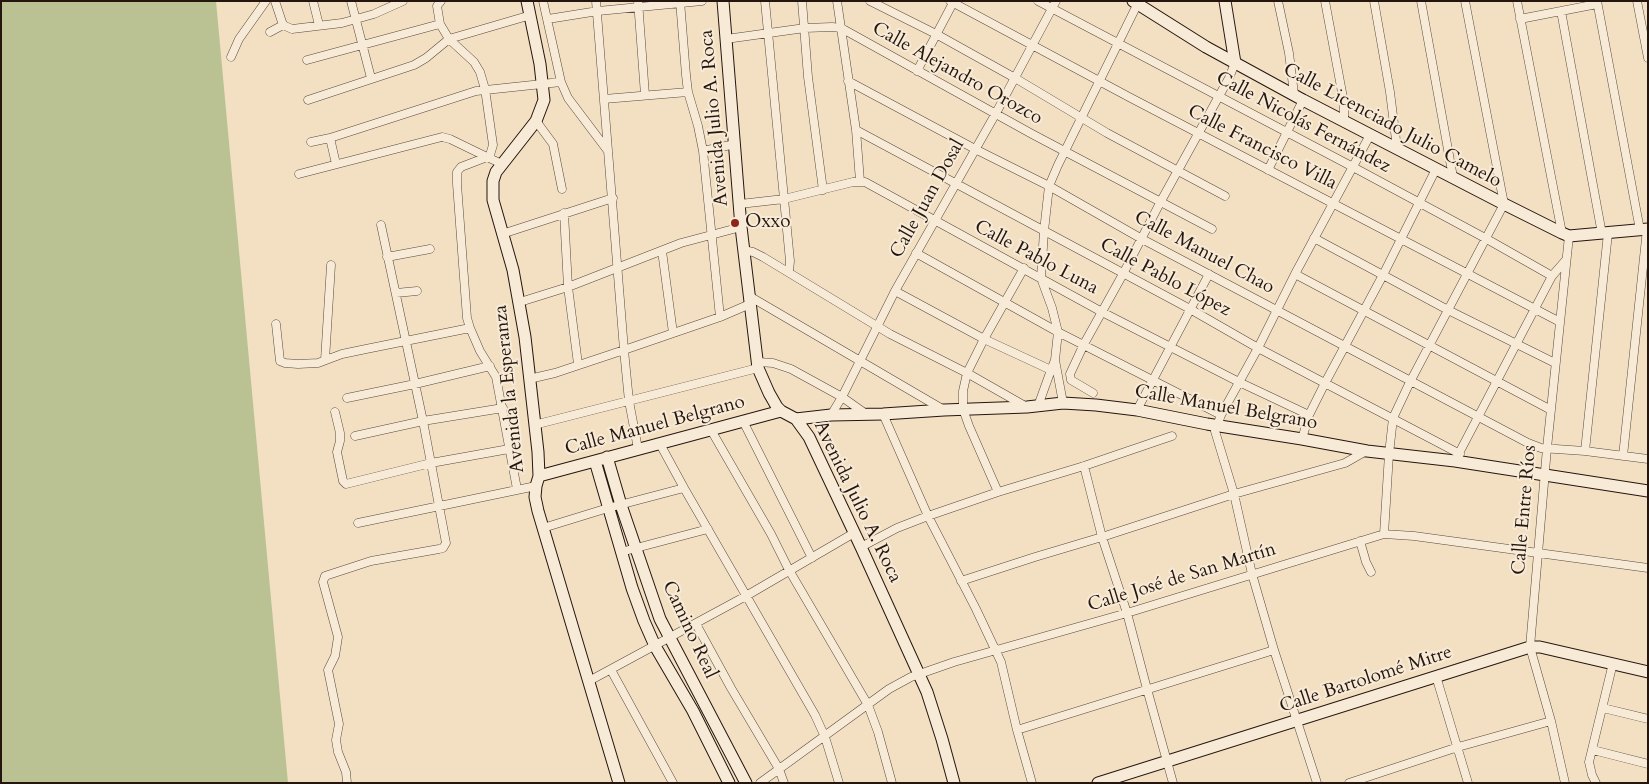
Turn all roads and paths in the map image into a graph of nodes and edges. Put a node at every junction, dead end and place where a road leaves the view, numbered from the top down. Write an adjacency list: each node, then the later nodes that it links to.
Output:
1 (266, 1): 50 (street)
2 (275, 1): 38 (street)
3 (313, 1): 39 (street)
4 (351, 1): 36 (street)
5 (527, 1): 33 (street)
6 (543, 1): 34 (street)
7 (596, 1): 31 (street)
8 (702, 1): 24 (street)
9 (723, 1): 46 (street, Avenida Julio A. Roca)
10 (765, 1): 43 (street)
11 (802, 1): 40 (street)
12 (838, 1): 41 (street)
13 (870, 1): 44 (street)
14 (1038, 1): 30 (street, Calle Nicolás Fernández)
15 (1225, 1): 53 (street)
16 (1278, 1): 65 (street)
17 (1325, 1): 70 (street)
18 (1374, 1): 79 (street)
19 (1421, 1): 92 (street)
20 (1465, 1): 105 (street)
21 (1517, 1): 35 (street, Calle Entre Ríos)
22 (1637, 1): 51 (street)
23 (398, 2): 36 (street)
24 (680, 2): 29 (street); 62 (street)
25 (953, 2): 44 (street); 49 (street, Calle Francisco Villa)
26 (1137, 2): 47 (street); 53 (street, Calle Licenciado Julio Camelo)
27 (1597, 2): 32 (street); 111 (street)
28 (439, 3): 37 (street)
29 (638, 4): 31 (street); 63 (street)
30 (1054, 5): 47 (street, Calle Nicolás Fernández); 49 (street, Calle Juan Dosal)
31 (598, 11): 34 (street); 66 (street)
32 (1561, 11): 35 (street); 113 (street)
33 (531, 15): 45 (street); 60 (street)
34 (548, 19): 59 (street)
35 (1520, 19): 116 (street, Calle Entre Ríos)
36 (355, 20): 39 (street); 48 (street)
37 (440, 24): 45 (street); 48 (street)
38 (283, 25): 39 (street); 42 (street)
39 (319, 25)
40 (805, 28): 41 (street, Calle Alejandro Orozco); 43 (street, Calle Alejandro Orozco); 97 (street)
41 (840, 28): 54 (street, Calle Alejandro Orozco); 57 (street)
42 (270, 32)
43 (768, 33): 46 (street, Calle Alejandro Orozco); 100 (street)
44 (936, 34): 54 (street); 56 (street)
45 (449, 39): 55 (street); 61 (street)
46 (726, 39): 78 (street, Avenida Julio A. Roca)
47 (1118, 44): 58 (street); 64 (street, Calle Nicolás Fernández)
48 (363, 45): 52 (street); 55 (street)
49 (1032, 46): 56 (street, Calle Juan Dosal); 58 (street, Calle Francisco Villa)
50 (231, 57)
51 (1648, 58)
52 (307, 60)
53 (1235, 63): 64 (street); 65 (street, Calle Licenciado Julio Camelo)
54 (917, 71): 68 (street, Calle Alejandro Orozco)
55 (371, 78): 67 (street)
56 (1015, 78): 68 (street, Calle Juan Dosal); 69 (street)
57 (848, 80): 72 (street); 80 (street, Calle Manuel Chao)
58 (1100, 81): 69 (street); 74 (street, Calle Francisco Villa)
59 (561, 82): 60 (street); 81 (street)
60 (543, 83): 61 (street); 71 (street)
61 (485, 90): 76 (street); 84 (street)
62 (688, 92): 63 (street); 82 (street)
63 (645, 95): 66 (street)
64 (1219, 97): 73 (street, Calle Nicolás Fernández); 74 (street)
65 (1299, 97): 70 (street, Calle Licenciado Julio Camelo); 73 (street)
66 (604, 99): 81 (street)
67 (308, 100)
68 (996, 114): 80 (street, Calle Juan Dosal); 83 (street, Calle Alejandro Orozco)
69 (1082, 118): 83 (street); 89 (street)
70 (1344, 120): 75 (street, Calle Licenciado Julio Camelo)
71 (536, 121): 86 (street); 96 (street)
72 (856, 130): 93 (street); 94 (street, Calle Pablo López)
73 (1286, 132): 87 (street, Calle Nicolás Fernández); 90 (street)
74 (1199, 134): 89 (street); 90 (street, Calle Francisco Villa)
75 (1370, 135): 79 (street, Calle Licenciado Julio Camelo); 87 (street)
76 (330, 138): 77 (street); 85 (street)
77 (311, 142)
78 (735, 144): 82 (street); 103 (street, Avenida Julio A. Roca)
79 (1397, 148): 88 (street, Calle Licenciado Julio Camelo)
80 (975, 149): 94 (street, Calle Juan Dosal); 95 (street, Calle Manuel Chao)
81 (608, 151): 99 (street)
82 (702, 151): 115 (street)
83 (1066, 151): 95 (street); 101 (street, Calle Alejandro Orozco)
84 (487, 157): 85 (street); 86 (street); 155 (street)
85 (336, 164): 91 (street)
86 (502, 164): 114 (street, Avenida la Esperanza)
87 (1353, 167): 102 (street, Calle Nicolás Fernández); 104 (street)
88 (1436, 169): 92 (street, Calle Licenciado Julio Camelo); 102 (street)
89 (1178, 170): 98 (street); 101 (street)
90 (1268, 170): 104 (street, Calle Francisco Villa)
91 (299, 174)
92 (1453, 177): 105 (street, Calle Licenciado Julio Camelo)
93 (860, 181): 97 (street); 107 (street, Calle Pablo Luna)
94 (956, 183): 107 (street, Calle Juan Dosal); 112 (street, Calle Pablo López)
95 (1049, 186): 112 (street); 120 (street, Calle Manuel Chao)
96 (562, 189)
97 (822, 190): 100 (street)
98 (1225, 196)
99 (613, 198): 106 (street); 128 (street)
100 (784, 199): 103 (street); 130 (street)
101 (1161, 201): 110 (street, Calle Alejandro Orozco); 120 (street)
102 (1419, 203): 118 (street); 119 (street, Calle Nicolás Fernández)
103 (740, 204): 109 (street, Avenida Julio A. Roca)
104 (1334, 204): 117 (street); 118 (street, Calle Francisco Villa)
105 (1504, 204): 116 (street, Calle Licenciado Julio Camelo); 119 (street)
106 (564, 213): 114 (street); 138 (street)
107 (934, 222): 124 (street, Calle Juan Dosal); 129 (street, Calle Pablo Luna)
108 (380, 225): 125 (street)
109 (741, 227): 115 (street); 122 (street, Avenida Julio A. Roca)
110 (1212, 229)
111 (1645, 229): 113 (street); 218 (street)
112 (1044, 231): 131 (street, Calle Pablo López); 137 (street)
113 (1605, 233): 116 (street); 216 (street)
114 (502, 234): 143 (street, Avenida la Esperanza)
115 (711, 234): 123 (street); 151 (street)
116 (1566, 234): 126 (street, Calle Entre Ríos)
117 (1314, 238): 133 (street); 135 (street)
118 (1402, 238): 134 (street, Calle Francisco Villa); 135 (street)
119 (1485, 238): 134 (street); 136 (street, Calle Nicolás Fernández)
120 (1142, 239): 131 (street); 132 (street, Calle Manuel Chao)
121 (430, 250): 125 (street)
122 (743, 250): 130 (street); 142 (street, Avenida Julio A. Roca)
123 (662, 251): 128 (street); 157 (street)
124 (916, 253): 140 (street, Calle Juan Dosal); 144 (street)
125 (387, 257): 141 (street)
126 (1566, 260): 136 (street); 152 (street, Calle Entre Ríos)
127 (331, 265): 167 (street)
128 (618, 266): 138 (street); 166 (street)
129 (1024, 268): 137 (street, Calle Pablo Luna); 144 (street)
130 (789, 272): 154 (street)
131 (1123, 274): 145 (street, Calle Pablo López); 150 (street)
132 (1209, 274): 145 (street); 147 (street, Calle Manuel Chao)
133 (1295, 274): 147 (street); 148 (street)
134 (1467, 274): 146 (street, Calle Francisco Villa); 149 (street)
135 (1383, 276): 148 (street); 149 (street)
136 (1552, 276): 146 (street)
137 (1041, 278): 150 (street, Calle Pablo Luna); 156 (street)
138 (568, 287): 143 (street); 171 (street)
139 (417, 291): 141 (street)
140 (896, 291): 154 (street, Calle Juan Dosal); 158 (street)
141 (396, 293): 159 (street)
142 (750, 300): 151 (street); 169 (street); 172 (street, Avenida Julio A. Roca)
143 (520, 302): 176 (street, Avenida la Esperanza)
144 (1005, 302): 156 (street); 158 (street)
145 (1190, 309): 163 (street); 165 (street, Calle Pablo López)
146 (1535, 309): 152 (street, Calle Francisco Villa); 161 (street)
147 (1276, 310): 162 (street, Calle Manuel Chao); 165 (street)
148 (1363, 310): 162 (street); 164 (street)
149 (1448, 310): 161 (street); 164 (street)
150 (1102, 312): 160 (street); 163 (street, Calle Pablo Luna)
151 (720, 317): 157 (street)
152 (1560, 322): 170 (street, Calle Entre Ríos)
153 (276, 324): 167 (street)
154 (877, 326): 169 (street, Calle Juan Dosal); 175 (street)
155 (470, 328): 159 (street); 173 (street)
156 (1058, 332): 160 (street); 168 (street)
157 (673, 333): 166 (street)
158 (984, 340): 174 (street); 175 (street)
159 (405, 342): 167 (street); 182 (street)
160 (1084, 344): 177 (street); 183 (street)
161 (1517, 344): 170 (street); 180 (street)
162 (1344, 346): 179 (street, Calle Manuel Chao); 181 (street)
163 (1169, 347): 177 (street); 178 (street, Calle Pablo Luna)
164 (1430, 347): 179 (street); 180 (street)
165 (1258, 348): 178 (street); 181 (street, Calle Pablo López)
166 (624, 350): 171 (street); 186 (street)
167 (325, 360)
168 (1055, 360): 174 (street); 187 (street)
169 (860, 361): 184 (street, Calle Juan Dosal); 191 (street)
170 (1556, 363): 193 (street, Calle Entre Ríos)
171 (578, 364): 176 (street)
172 (758, 365): 184 (street); 186 (street); 194 (street, Avenida Julio A. Roca)
173 (490, 366): 182 (street); 189 (street)
174 (1051, 370): 188 (street)
175 (967, 374): 188 (street); 190 (street)
176 (529, 379): 206 (street, Avenida la Esperanza)
177 (1151, 380): 192 (street); 203 (street)
178 (1239, 382): 199 (street, Calle Pablo Luna); 203 (street)
179 (1410, 382): 200 (street, Calle Manuel Chao); 201 (street)
180 (1497, 382): 193 (street); 200 (street)
181 (1325, 383): 199 (street); 201 (street, Calle Pablo López)
182 (414, 384): 185 (street); 204 (street)
183 (1093, 394)
184 (842, 397): 196 (street); 198 (street, Calle Juan Dosal)
185 (347, 398)
186 (629, 401): 206 (street); 214 (street)
187 (1063, 403): 188 (street, Calle Manuel Belgrano); 192 (street, Calle Manuel Belgrano)
188 (1032, 406): 190 (street, Calle Manuel Belgrano)
189 (503, 408): 204 (street); 213 (street)
190 (963, 409): 191 (street, Calle Manuel Belgrano); 230 (street)
191 (944, 410): 197 (street, Calle Manuel Belgrano)
192 (1137, 410): 203 (street, Calle Manuel Belgrano)
193 (1551, 410): 212 (street, Calle Entre Ríos)
194 (781, 411): 202 (street, Avenida Julio A. Roca); 205 (street, Calle Manuel Belgrano)
195 (335, 412): 223 (street)
196 (866, 414): 197 (street, Calle Manuel Belgrano); 198 (street, Calle Manuel Belgrano)
197 (883, 414): 235 (street)
198 (831, 415): 202 (street, Calle Manuel Belgrano)
199 (1309, 415): 210 (street)
200 (1479, 417): 212 (street, Calle Manuel Chao); 219 (street)
201 (1394, 418): 217 (street); 219 (street, Calle Pablo López)
202 (796, 419): 239 (street, Avenida Julio A. Roca)
203 (1219, 420): 210 (street, Calle Manuel Belgrano); 231 (street)
204 (423, 421): 208 (street); 223 (street)
205 (743, 421): 207 (street, Calle Manuel Belgrano); 247 (street)
206 (534, 425): 226 (street, Avenida la Esperanza)
207 (711, 430): 211 (street, Calle Manuel Belgrano); 249 (street)
208 (354, 436)
209 (1172, 436): 224 (street)
210 (1302, 438): 215 (street, Calle Manuel Belgrano)
211 (660, 444): 214 (street, Calle Manuel Belgrano); 227 (street)
212 (1547, 448): 216 (street, Calle Manuel Chao); 225 (street, Calle Entre Ríos)
213 (510, 449): 223 (street); 228 (street)
214 (638, 449): 220 (street, Calle Manuel Belgrano)
215 (1367, 451): 217 (street, Calle Manuel Belgrano); 231 (street)
216 (1585, 451): 218 (street, Calle Manuel Chao)
217 (1388, 454): 219 (street, Calle Manuel Belgrano); 240 (street)
218 (1622, 456): 221 (street, Calle Manuel Chao)
219 (1457, 457): 225 (street, Calle Manuel Belgrano)
220 (607, 458): 222 (street, Calle Manuel Belgrano); 232 (street, Camino Real)
221 (1648, 459)
222 (595, 461): 226 (street, Calle Manuel Belgrano); 234 (street, Camino Real)
223 (431, 464): 233 (street)
224 (1084, 466): 230 (street); 241 (street)
225 (1545, 476): 229 (street, Calle Manuel Belgrano); 246 (street, Calle Entre Ríos)
226 (537, 481): 228 (street); 237 (street, Avenida la Esperanza)
227 (684, 488): 232 (street); 238 (street)
228 (517, 489): 233 (street)
229 (1648, 491)
230 (998, 492): 235 (street)
231 (1234, 494): 241 (street); 251 (street)
232 (621, 505): 234 (street); 244 (street, Camino Real)
233 (439, 506): 236 (street); 280 (street)
234 (608, 508): 237 (street); 245 (street, Camino Real)
235 (928, 516): 243 (street); 252 (street)
236 (358, 523)
237 (543, 528): 266 (street, Avenida la Esperanza)
238 (708, 529): 244 (street); 253 (street)
239 (854, 532): 243 (street, Avenida Julio A. Roca); 247 (street)
240 (1384, 534): 242 (street, Calle José de San Martín); 246 (street, Calle José de San Martín)
241 (1102, 537): 252 (street); 254 (street)
242 (1360, 541): 250 (street); 251 (street, Calle José de San Martín)
243 (861, 547): 264 (street, Avenida Julio A. Roca)
244 (635, 548): 245 (street); 256 (street, Camino Real)
245 (621, 552): 257 (street, Camino Real)
246 (1538, 552): 248 (street, Calle José de San Martín); 258 (street, Calle Entre Ríos)
247 (812, 558): 249 (street)
248 (1648, 568)
249 (790, 570): 253 (street); 268 (street)
250 (1371, 572)
251 (1252, 574): 254 (street, Calle José de San Martín); 260 (street)
252 (962, 581): 259 (street)
253 (746, 596): 255 (street); 274 (street)
254 (1127, 613): 259 (street, Calle José de San Martín); 267 (street)
255 (696, 624): 256 (street); 279 (street)
256 (669, 639): 257 (street); 284 (street, Camino Real)
257 (655, 646): 262 (street); 283 (street, Camino Real)
258 (1530, 647): 261 (street, Calle Bartolomé Mitre); 265 (street, Calle Bartolomé Mitre); 272 (street, Calle Entre Ríos)
259 (995, 650): 264 (street, Calle José de San Martín); 273 (street)
260 (1274, 650): 267 (street); 271 (street)
261 (1613, 663): 263 (street, Calle Bartolomé Mitre); 269 (street)
262 (611, 670): 266 (street); 282 (street)
263 (1648, 672)
264 (920, 674): 268 (street, Calle José de San Martín); 289 (street, Avenida Julio A. Roca)
265 (1436, 676): 271 (street, Calle Bartolomé Mitre); 275 (street)
266 (589, 681): 281 (street, Avenida la Esperanza)
267 (1146, 689): 273 (street); 277 (street)
268 (868, 705): 274 (street, Calle José de San Martín); 288 (street)
269 (1603, 708): 270 (street); 276 (street)
270 (1648, 719)
271 (1297, 720): 277 (street, Calle Bartolomé Mitre); 293 (street)
272 (1551, 721): 275 (street); 296 (street, Calle Entre Ríos)
273 (1017, 730): 290 (street)
274 (825, 736): 279 (street, Calle José de San Martín); 287 (street)
275 (1458, 747): 294 (street); 295 (street)
276 (1592, 750): 278 (street); 297 (street)
277 (1168, 761): 291 (street, Calle Bartolomé Mitre); 292 (street)
278 (1648, 764)
279 (779, 769): 285 (street, Calle José de San Martín); 286 (street)
280 (347, 783)
281 (619, 783)
282 (673, 783)
283 (729, 783)
284 (746, 783)
285 (760, 783)
286 (784, 783)
287 (839, 783)
288 (892, 783)
289 (954, 783)
290 (1032, 783)
291 (1098, 783)
292 (1174, 783)
293 (1317, 783)
294 (1348, 783)
295 (1468, 783)
296 (1565, 783)
297 (1596, 783)

